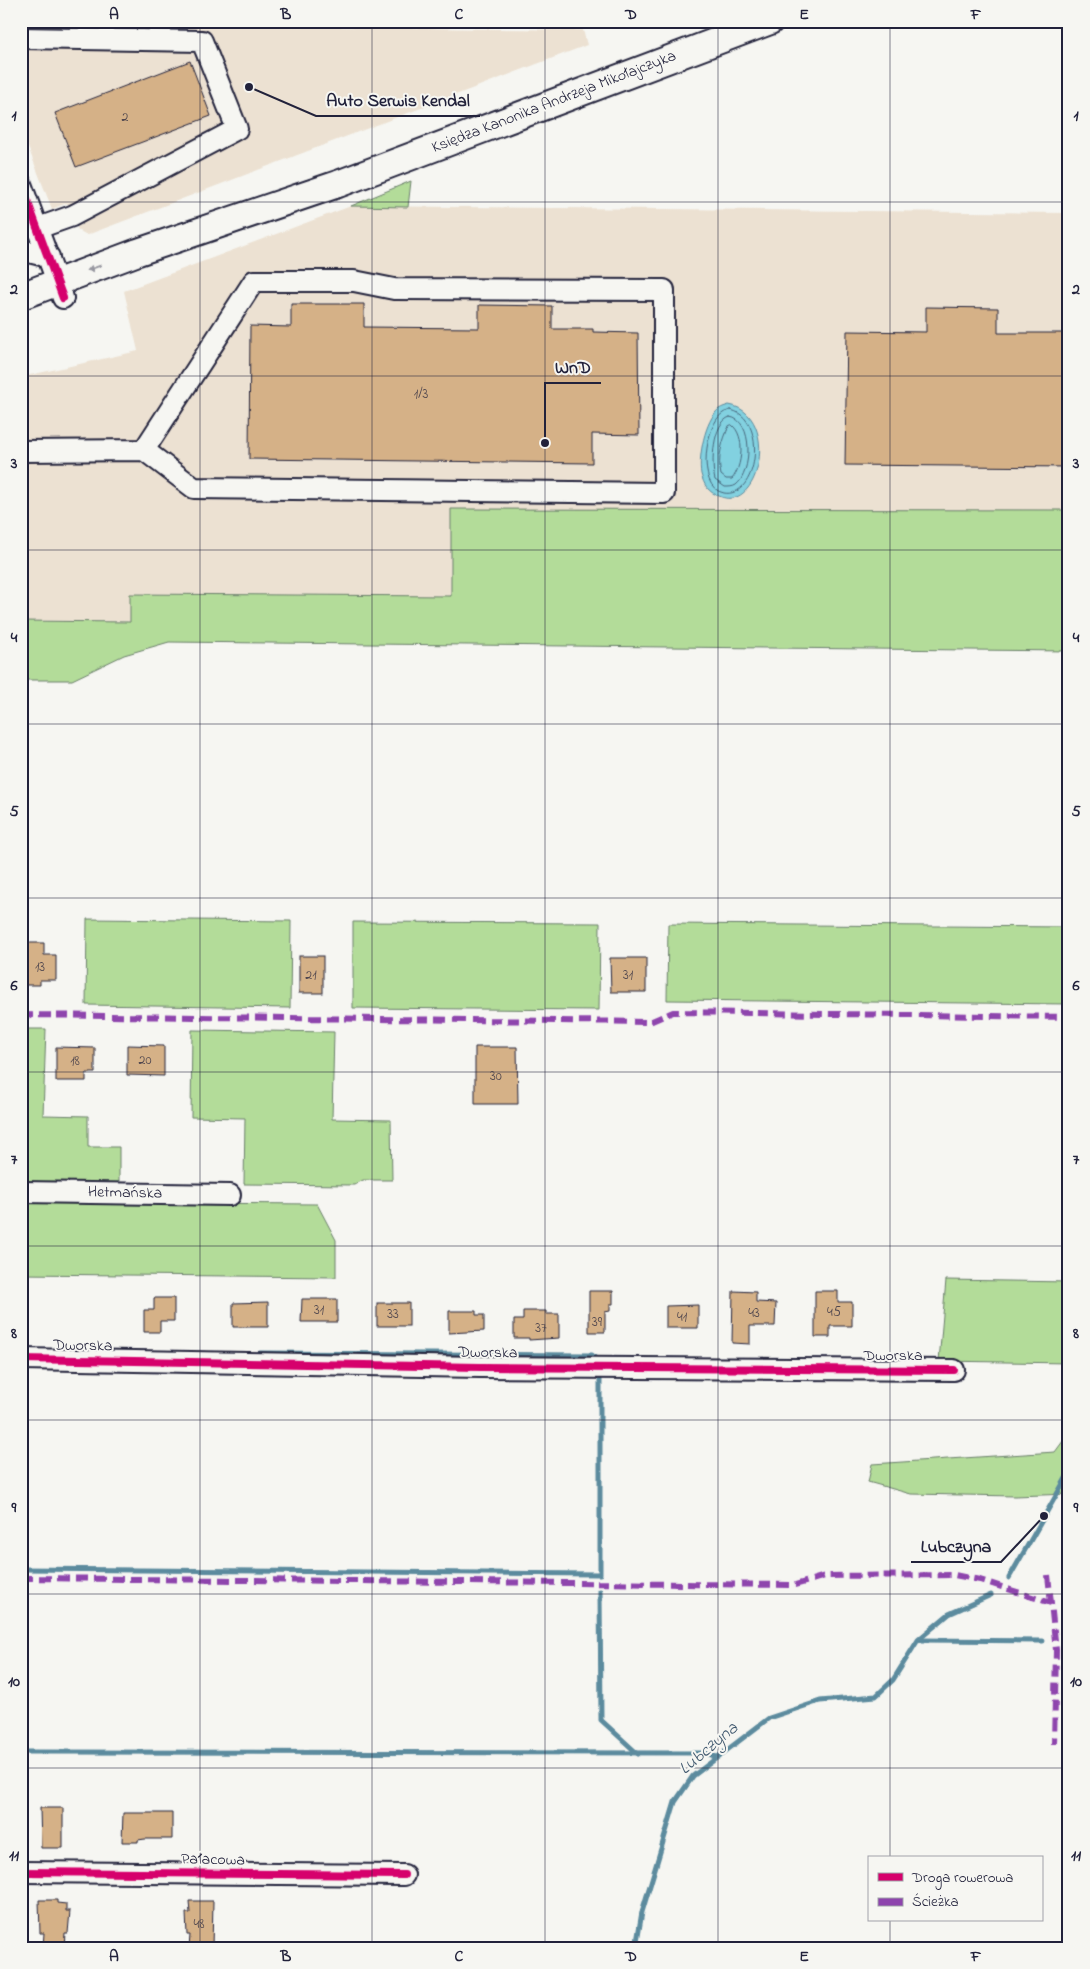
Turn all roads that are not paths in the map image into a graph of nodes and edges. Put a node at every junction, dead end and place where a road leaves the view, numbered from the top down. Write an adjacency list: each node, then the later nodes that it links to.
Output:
1 (770, 21): 7 (main road, Księdza Kanonika Andrzeja Mikołajczyka)
2 (21, 38): 4 (street)
3 (21, 184): 4 (street)
4 (38, 228): 6 (street)
5 (21, 250): 6 (street)
6 (48, 257): 7 (street)
7 (61, 290): 8 (main road, Księdza Kanonika Andrzeja Mikołajczyka); 9 (main road, Księdza Kanonika Andrzeja Mikołajczyka)
8 (21, 296)
9 (21, 314)
10 (144, 450): 10 (street); 11 (street)
11 (21, 451)
12 (21, 1192): 13 (street, Hetmańska)
13 (230, 1195)
14 (21, 1358): 15 (street, Dworska)
15 (954, 1370)
16 (21, 1872): 17 (street, Pałacowa)
17 (404, 1875)

